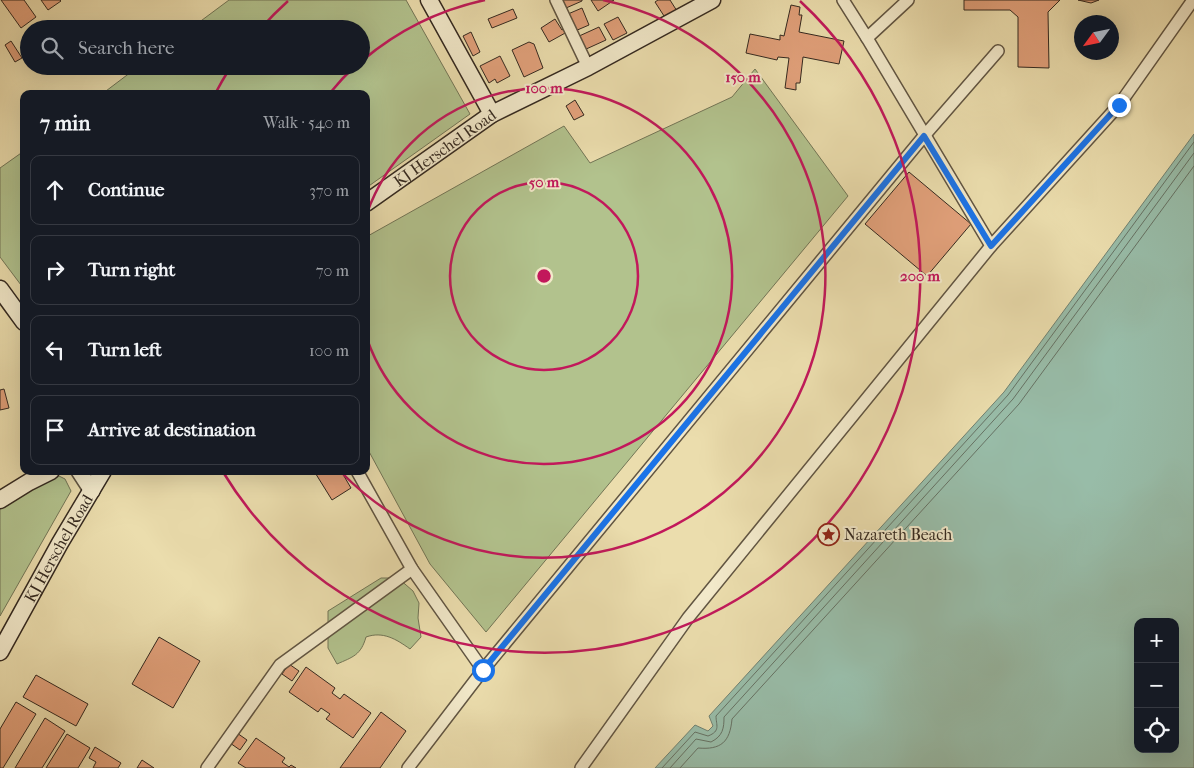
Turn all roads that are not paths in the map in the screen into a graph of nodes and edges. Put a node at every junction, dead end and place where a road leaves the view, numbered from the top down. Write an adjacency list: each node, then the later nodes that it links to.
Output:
1 (430, 0): 10 (main road)
2 (556, 0): 9 (street)
3 (712, 0): 9 (main road, KJ Herschel Road)
4 (842, 0): 7 (street)
5 (908, 0): 7 (street)
6 (1192, 0): 13 (street)
7 (867, 38): 11 (street)
8 (998, 51): 11 (street)
9 (588, 66): 10 (main road, KJ Herschel Road)
10 (492, 114): 12 (main road, KJ Herschel Road)
11 (924, 136): 13 (street); 24 (street)
12 (370, 200)
13 (991, 246): 27 (street)
14 (0, 289): 15 (main road)
15 (20, 316)
16 (43, 475): 21 (main road)
17 (82, 475): 20 (street)
18 (101, 475): 20 (main road, KJ Herschel Road)
19 (359, 475): 22 (street)
20 (92, 491): 23 (main road, KJ Herschel Road)
21 (0, 500)
22 (412, 569): 24 (street); 25 (street)
23 (0, 652)
24 (483, 670): 26 (street)
25 (209, 767)
26 (408, 768)
27 (581, 768)

